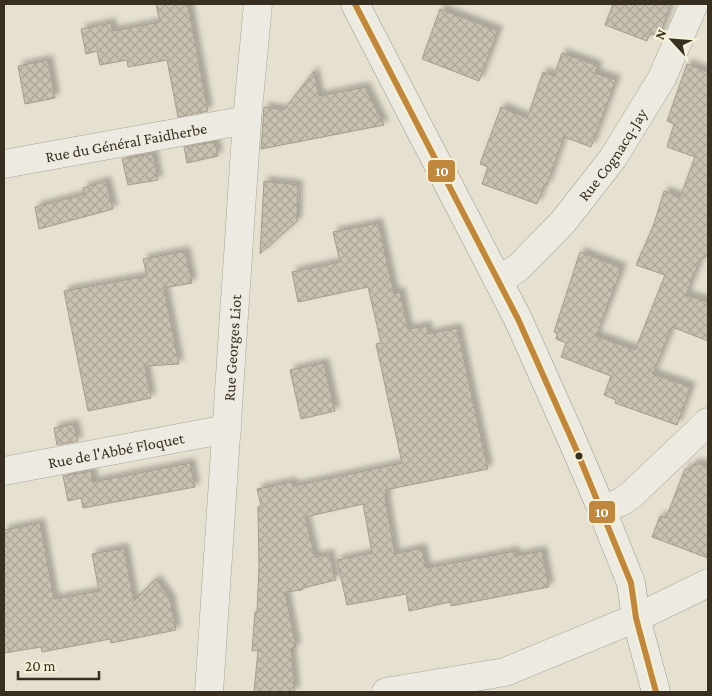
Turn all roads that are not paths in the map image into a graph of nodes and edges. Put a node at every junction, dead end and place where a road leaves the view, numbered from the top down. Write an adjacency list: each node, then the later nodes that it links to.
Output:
1 (258, 4): 4 (street, Rue Georges Liot)
2 (355, 4): 6 (street)
3 (694, 4): 6 (street, Rue Cognacq-Jay)
4 (248, 120): 5 (street, Rue du Général Faidherbe); 8 (street, Rue Georges Liot)
5 (4, 164)
6 (498, 281): 10 (street)
7 (708, 422): 10 (street)
8 (226, 429): 9 (street, Rue de l'Abbé Floquet); 13 (street, Rue Georges Liot)
9 (4, 471)
10 (602, 510): 12 (street)
11 (708, 583): 12 (street)
12 (636, 618): 14 (street); 15 (street)
13 (209, 692)
14 (386, 692)
15 (656, 692)

